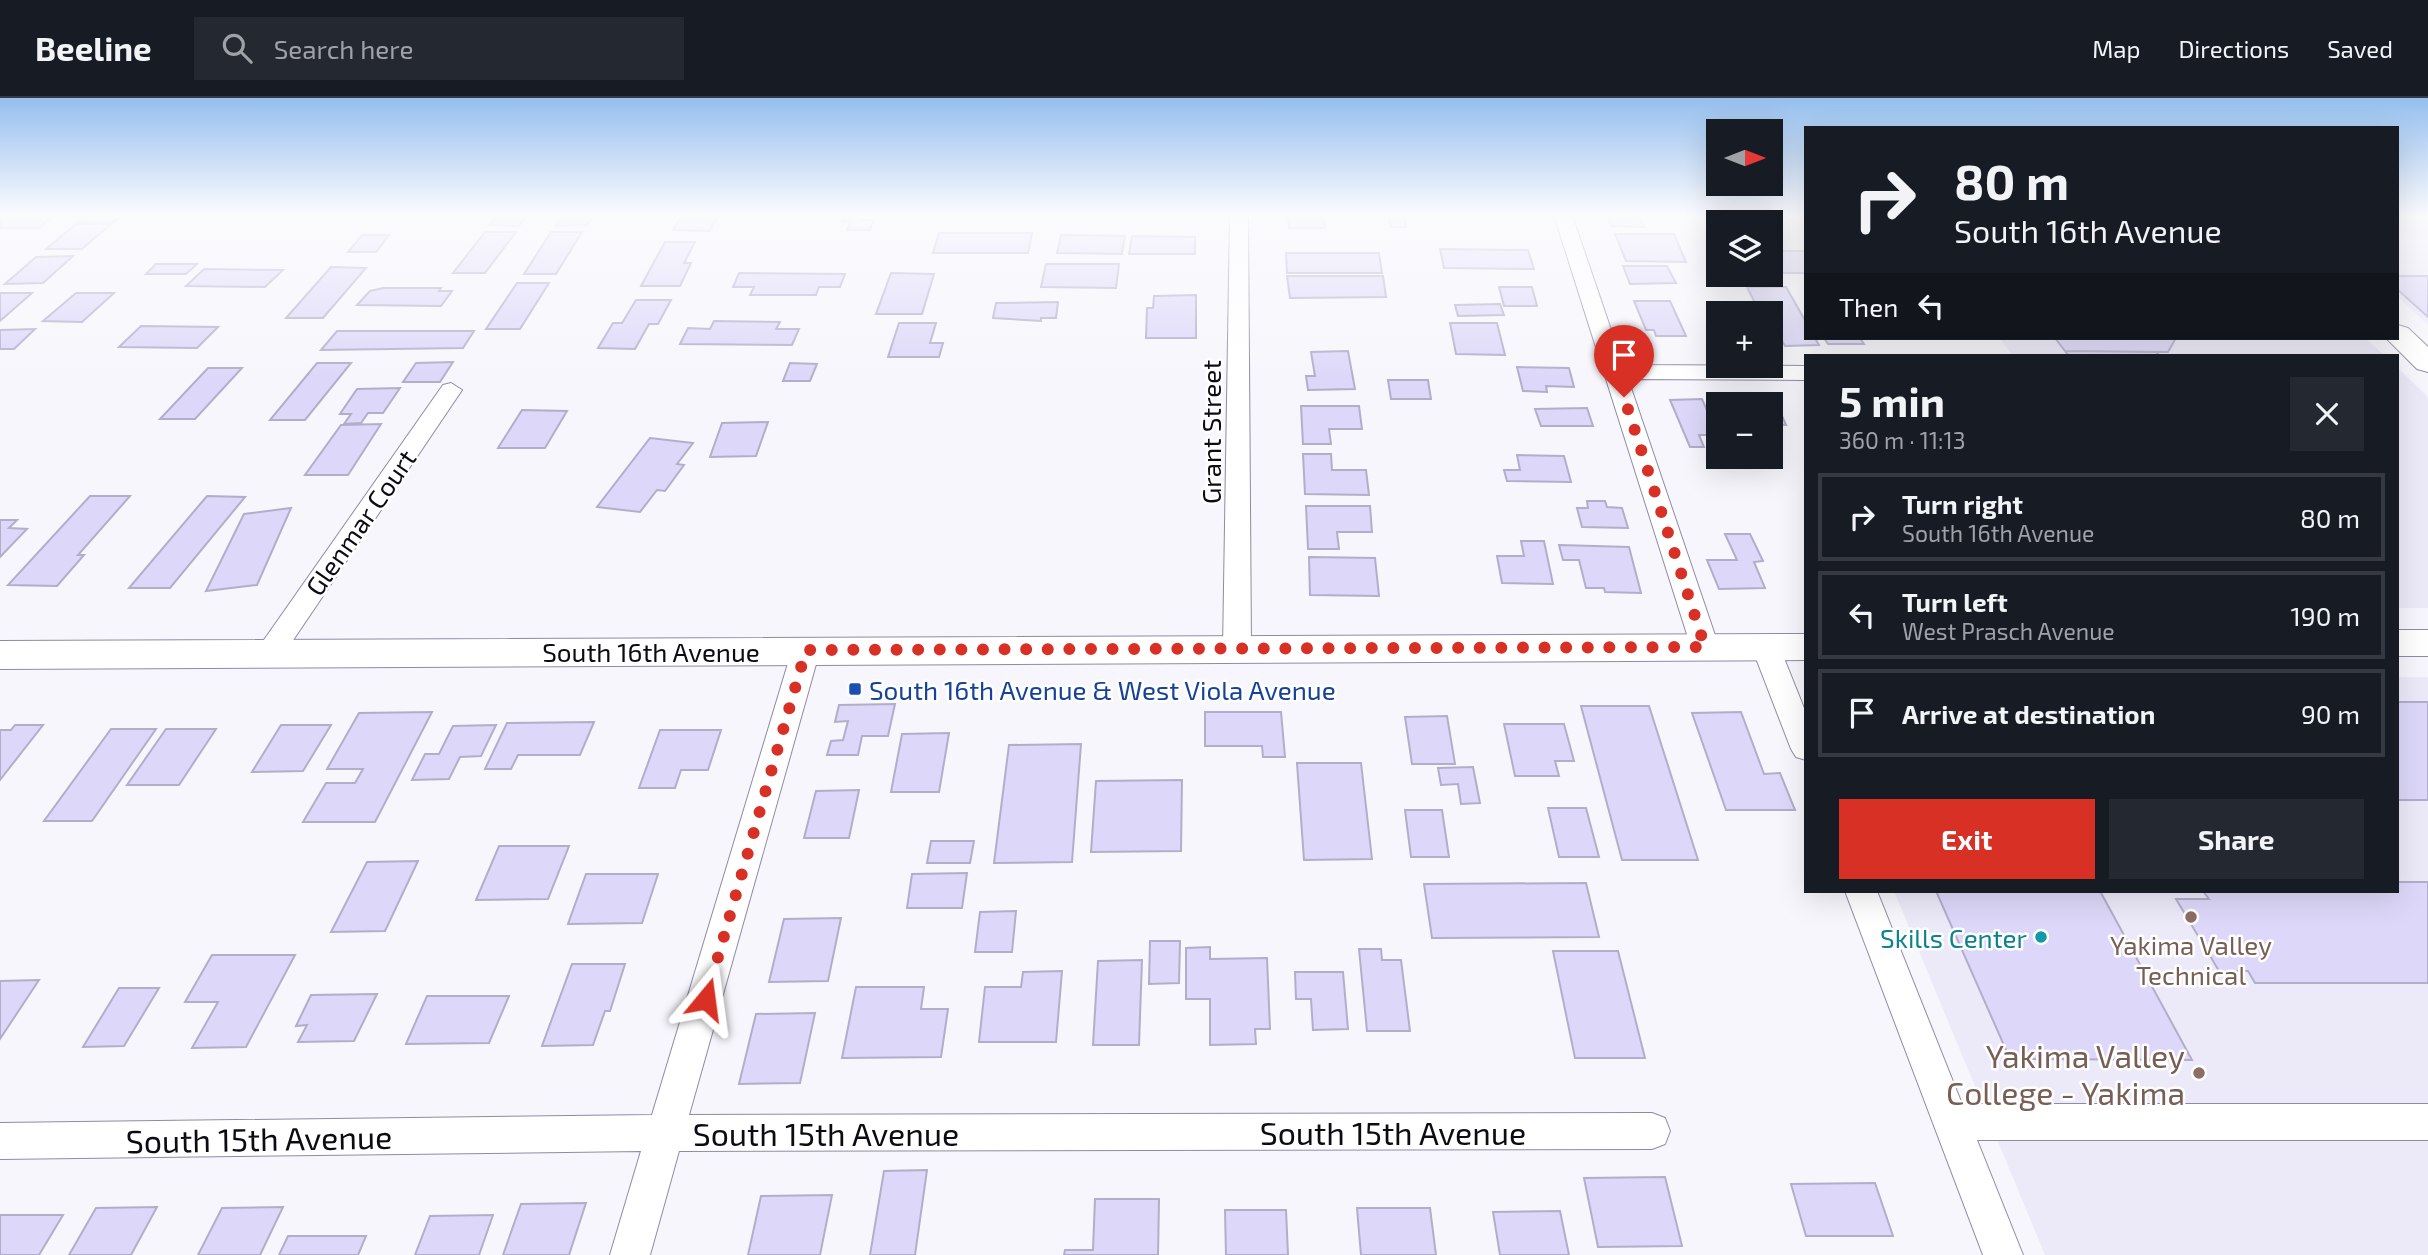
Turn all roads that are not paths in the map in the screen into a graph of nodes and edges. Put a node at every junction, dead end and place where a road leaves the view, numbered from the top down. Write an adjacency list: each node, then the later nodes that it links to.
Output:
1 (1239, 269): 13 (street, Grant Street)
2 (1581, 269): 5 (street)
3 (2399, 335): 4 (main road)
4 (2428, 363)
5 (1616, 372): 6 (street); 10 (street)
6 (1804, 373)
7 (451, 390): 15 (street, Glenmar Court)
8 (2399, 643): 9 (main road)
9 (2428, 643)
10 (1705, 647): 12 (main road, South 16th Avenue); 13 (main road, South 16th Avenue)
11 (1804, 647): 12 (main road, South 16th Avenue)
12 (1766, 648): 17 (street)
13 (1237, 649): 14 (main road, South 16th Avenue)
14 (806, 650): 15 (main road, South 16th Avenue); 22 (street)
15 (269, 654): 16 (main road, South 16th Avenue)
16 (0, 656)
17 (1804, 744)
18 (1862, 893): 19 (street)
19 (1950, 1122): 20 (street); 25 (street)
20 (2428, 1122)
21 (1652, 1131): 22 (street, South 15th Avenue)
22 (667, 1133): 23 (street, South 15th Avenue); 24 (street)
23 (0, 1142)
24 (631, 1255)
25 (2004, 1255)

